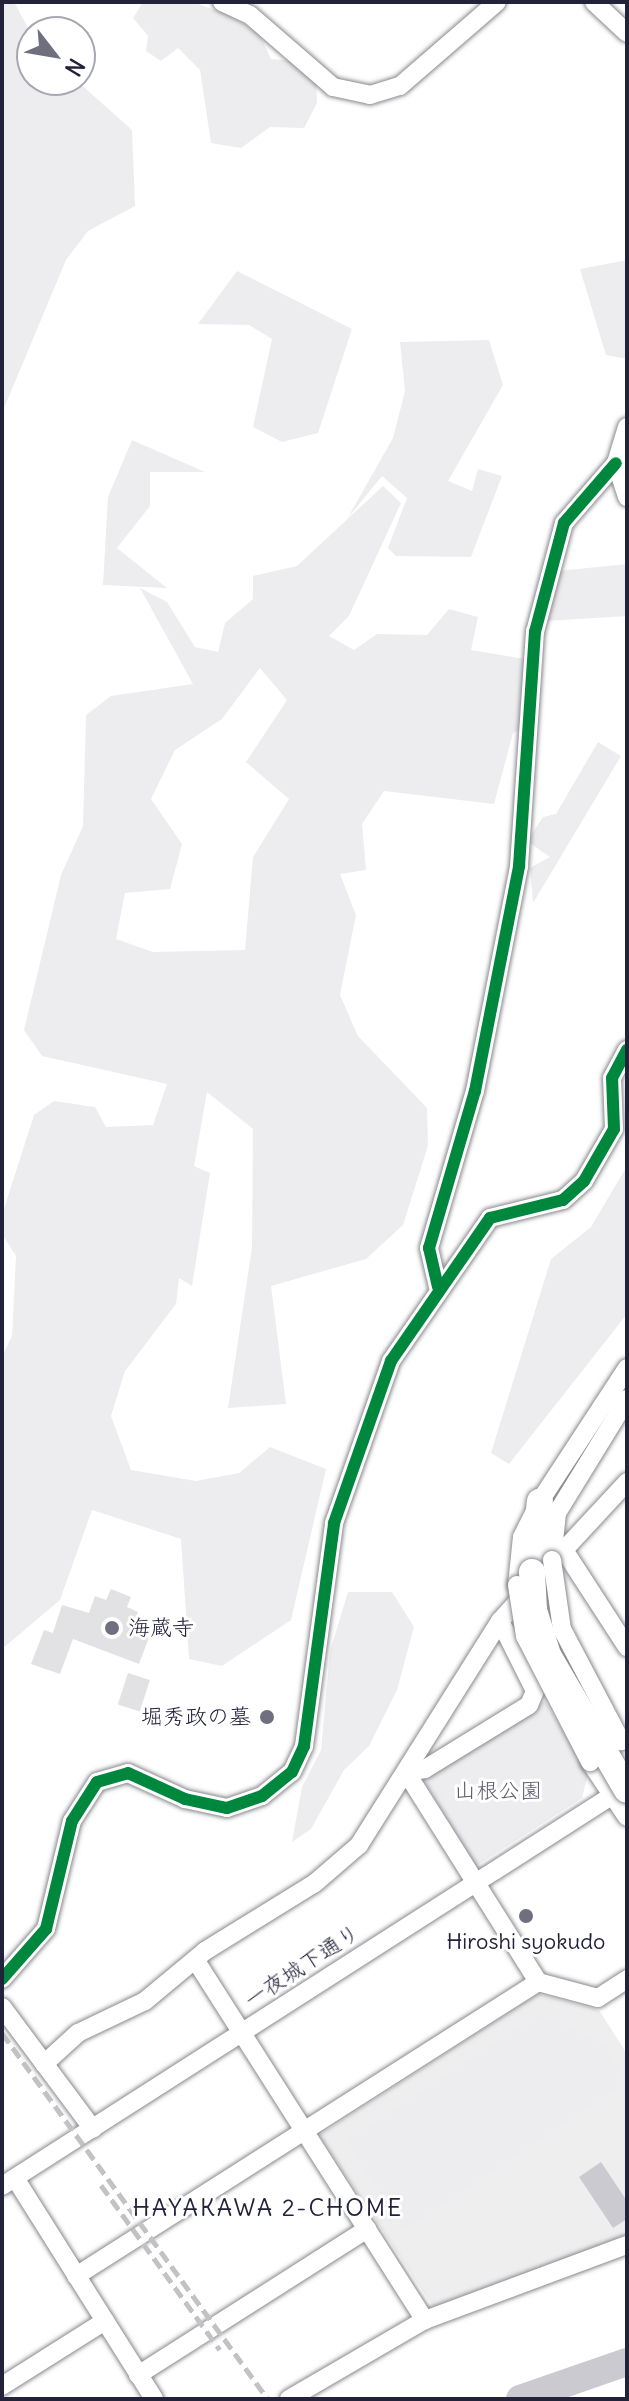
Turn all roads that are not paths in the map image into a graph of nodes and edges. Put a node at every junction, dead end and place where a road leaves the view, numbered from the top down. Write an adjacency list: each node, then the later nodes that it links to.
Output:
1 (222, 2): 2 (street)
2 (497, 2)
3 (594, 2): 4 (street)
4 (627, 33)
5 (627, 427): 6 (street)
6 (616, 463): 7 (street); 9 (street)
7 (627, 497)
8 (627, 1050): 9 (street)
9 (438, 1287): 24 (street)
10 (627, 1368): 13 (street)
11 (627, 1399): 13 (street)
12 (621, 1488): 14 (street); 15 (street)
13 (549, 1507): 15 (highway)
14 (627, 1512)
15 (541, 1567): 16 (street); 17 (street); 18 (street, bridge); 20 (highway); 20 (street, bridge)
16 (500, 1621): 19 (street); 19 (street)
17 (626, 1644)
18 (624, 1746)
19 (406, 1772): 22 (street); 23 (street)
20 (623, 1786): 21 (street); 22 (street, 一夜城下通り)
21 (627, 1817)
22 (475, 1883): 26 (street); 28 (street, 一夜城下通り)
23 (196, 1961): 28 (street); 30 (street)
24 (2, 1979)
25 (627, 1979): 26 (street)
26 (538, 1982): 32 (street)
27 (5, 2012): 29 (street); 30 (street)
28 (242, 2033): 31 (street, 一夜城下通り); 32 (street)
29 (2, 2039)
30 (44, 2064): 31 (street)
31 (93, 2129): 33 (street, 一夜城下通り)
32 (304, 2131): 34 (street); 36 (street)
33 (6, 2181): 36 (street)
34 (367, 2229): 37 (street); 39 (street)
35 (627, 2245): 37 (street)
36 (76, 2276): 38 (street)
37 (425, 2320): 42 (street)
38 (105, 2321): 39 (street); 40 (street)
39 (138, 2375): 41 (street)
40 (2, 2386)
41 (154, 2399)
42 (289, 2399)

